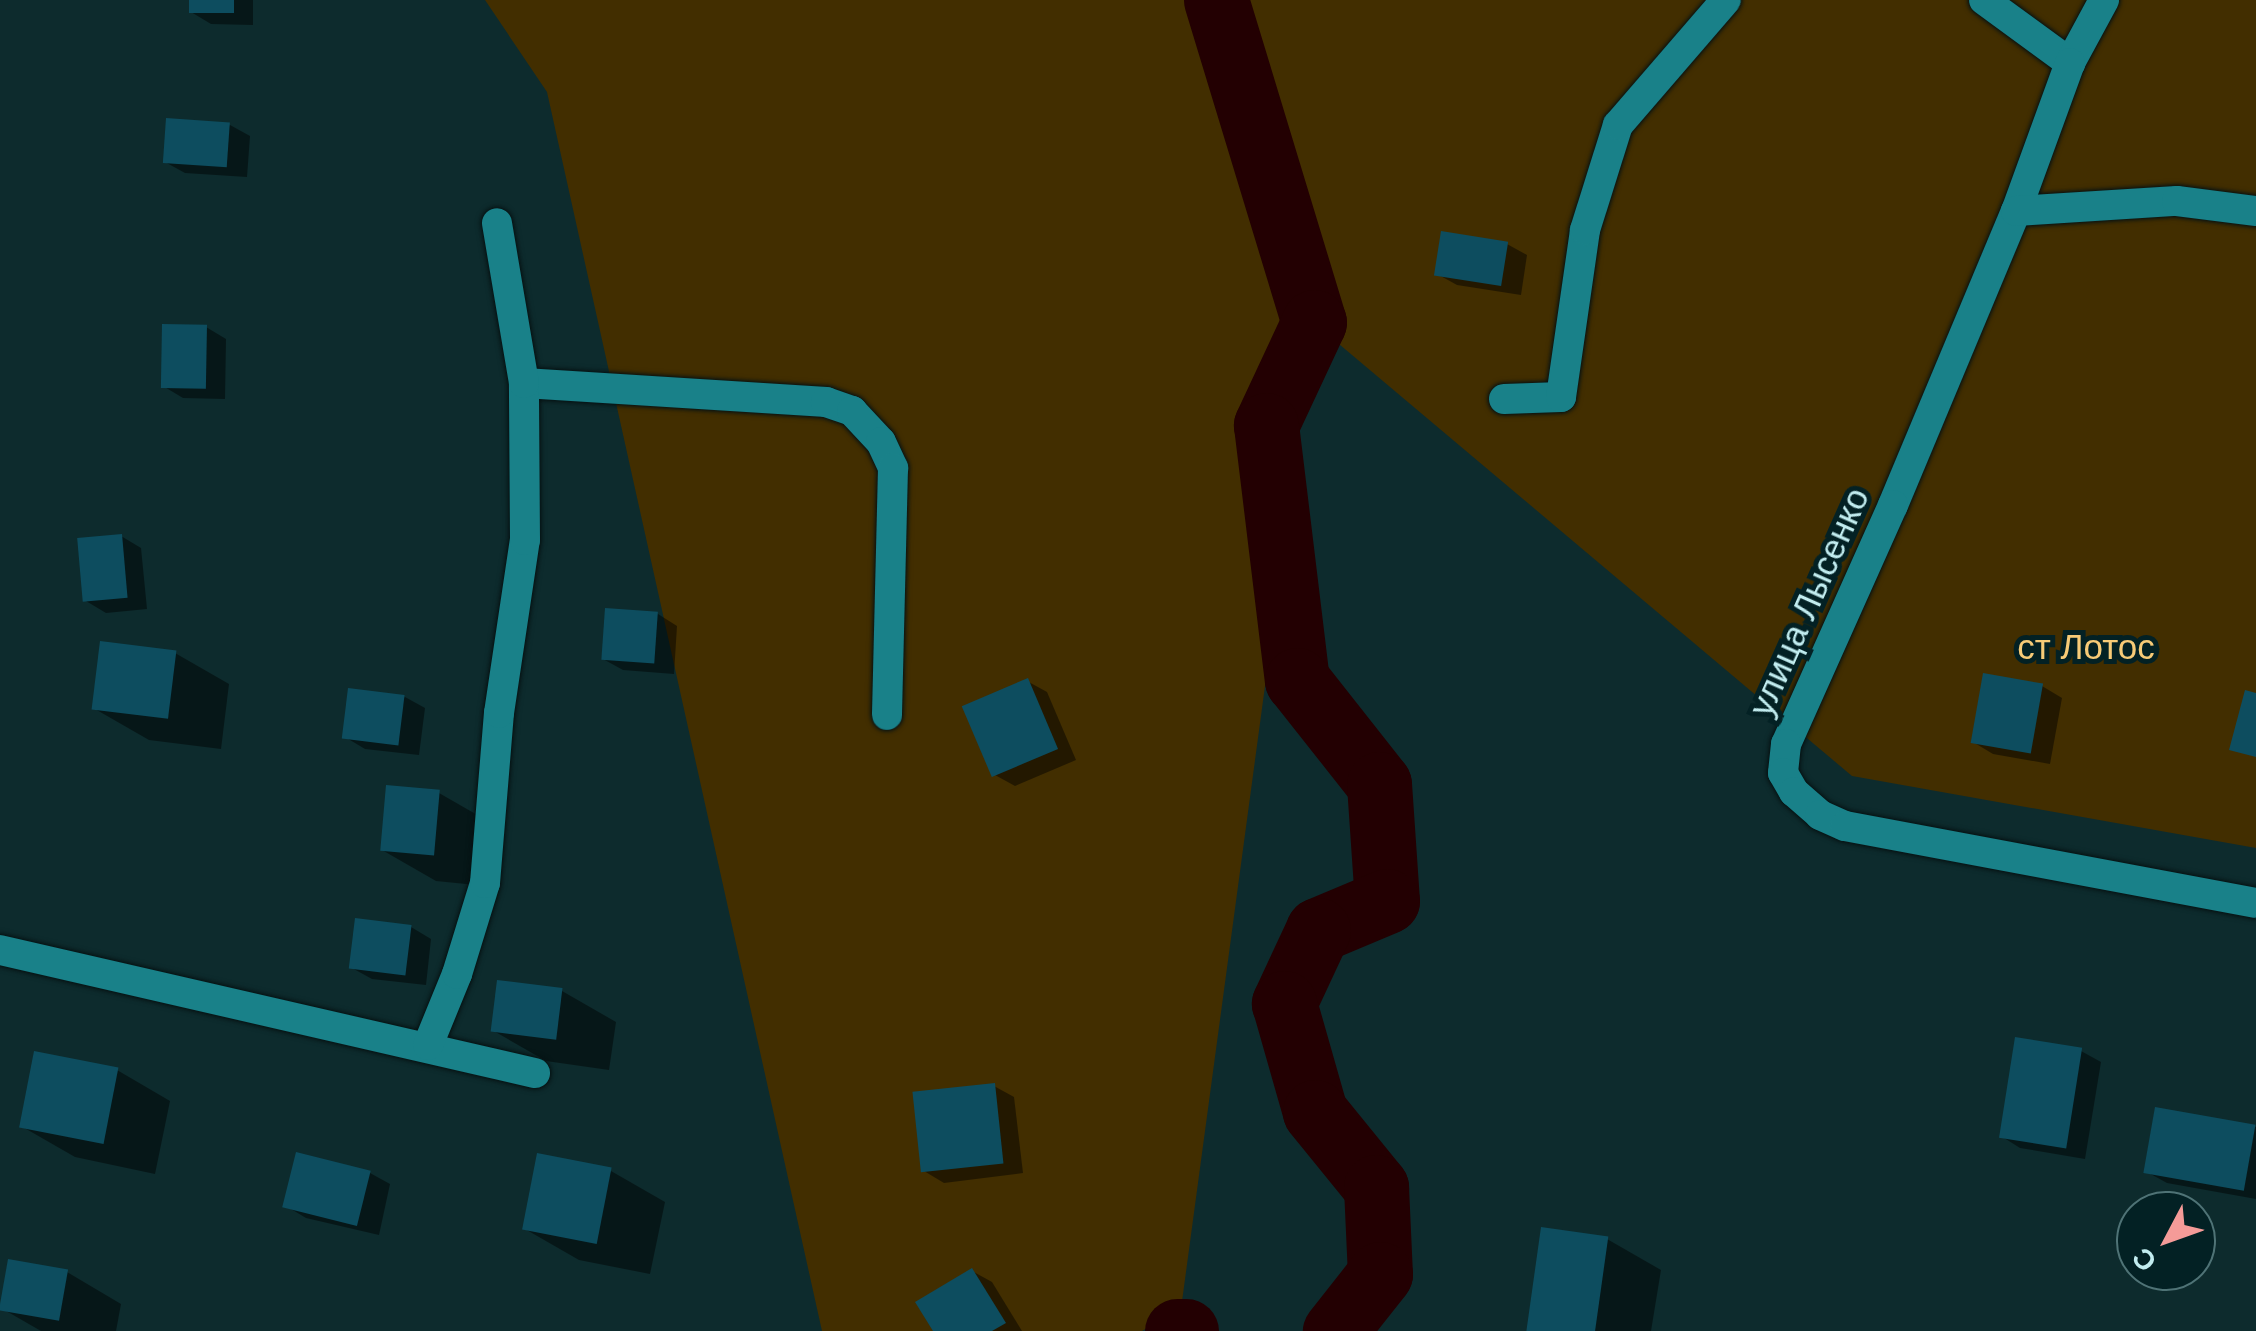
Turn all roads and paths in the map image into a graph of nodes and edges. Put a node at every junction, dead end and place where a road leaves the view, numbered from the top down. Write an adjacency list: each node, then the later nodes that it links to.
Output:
1 (1726, 0): 9 (street)
2 (1984, 0): 4 (street)
3 (2104, 0): 4 (street, улица Лысенко)
4 (2070, 62): 5 (street, улица Лысенко)
5 (2016, 211): 6 (street); 11 (street, улица Лысенко)
6 (2256, 212)
7 (497, 223): 8 (street)
8 (524, 383): 10 (street); 13 (street)
9 (1504, 398)
10 (887, 715)
11 (2256, 903)
12 (0, 950): 13 (street)
13 (428, 1046): 14 (street)
14 (535, 1073)

